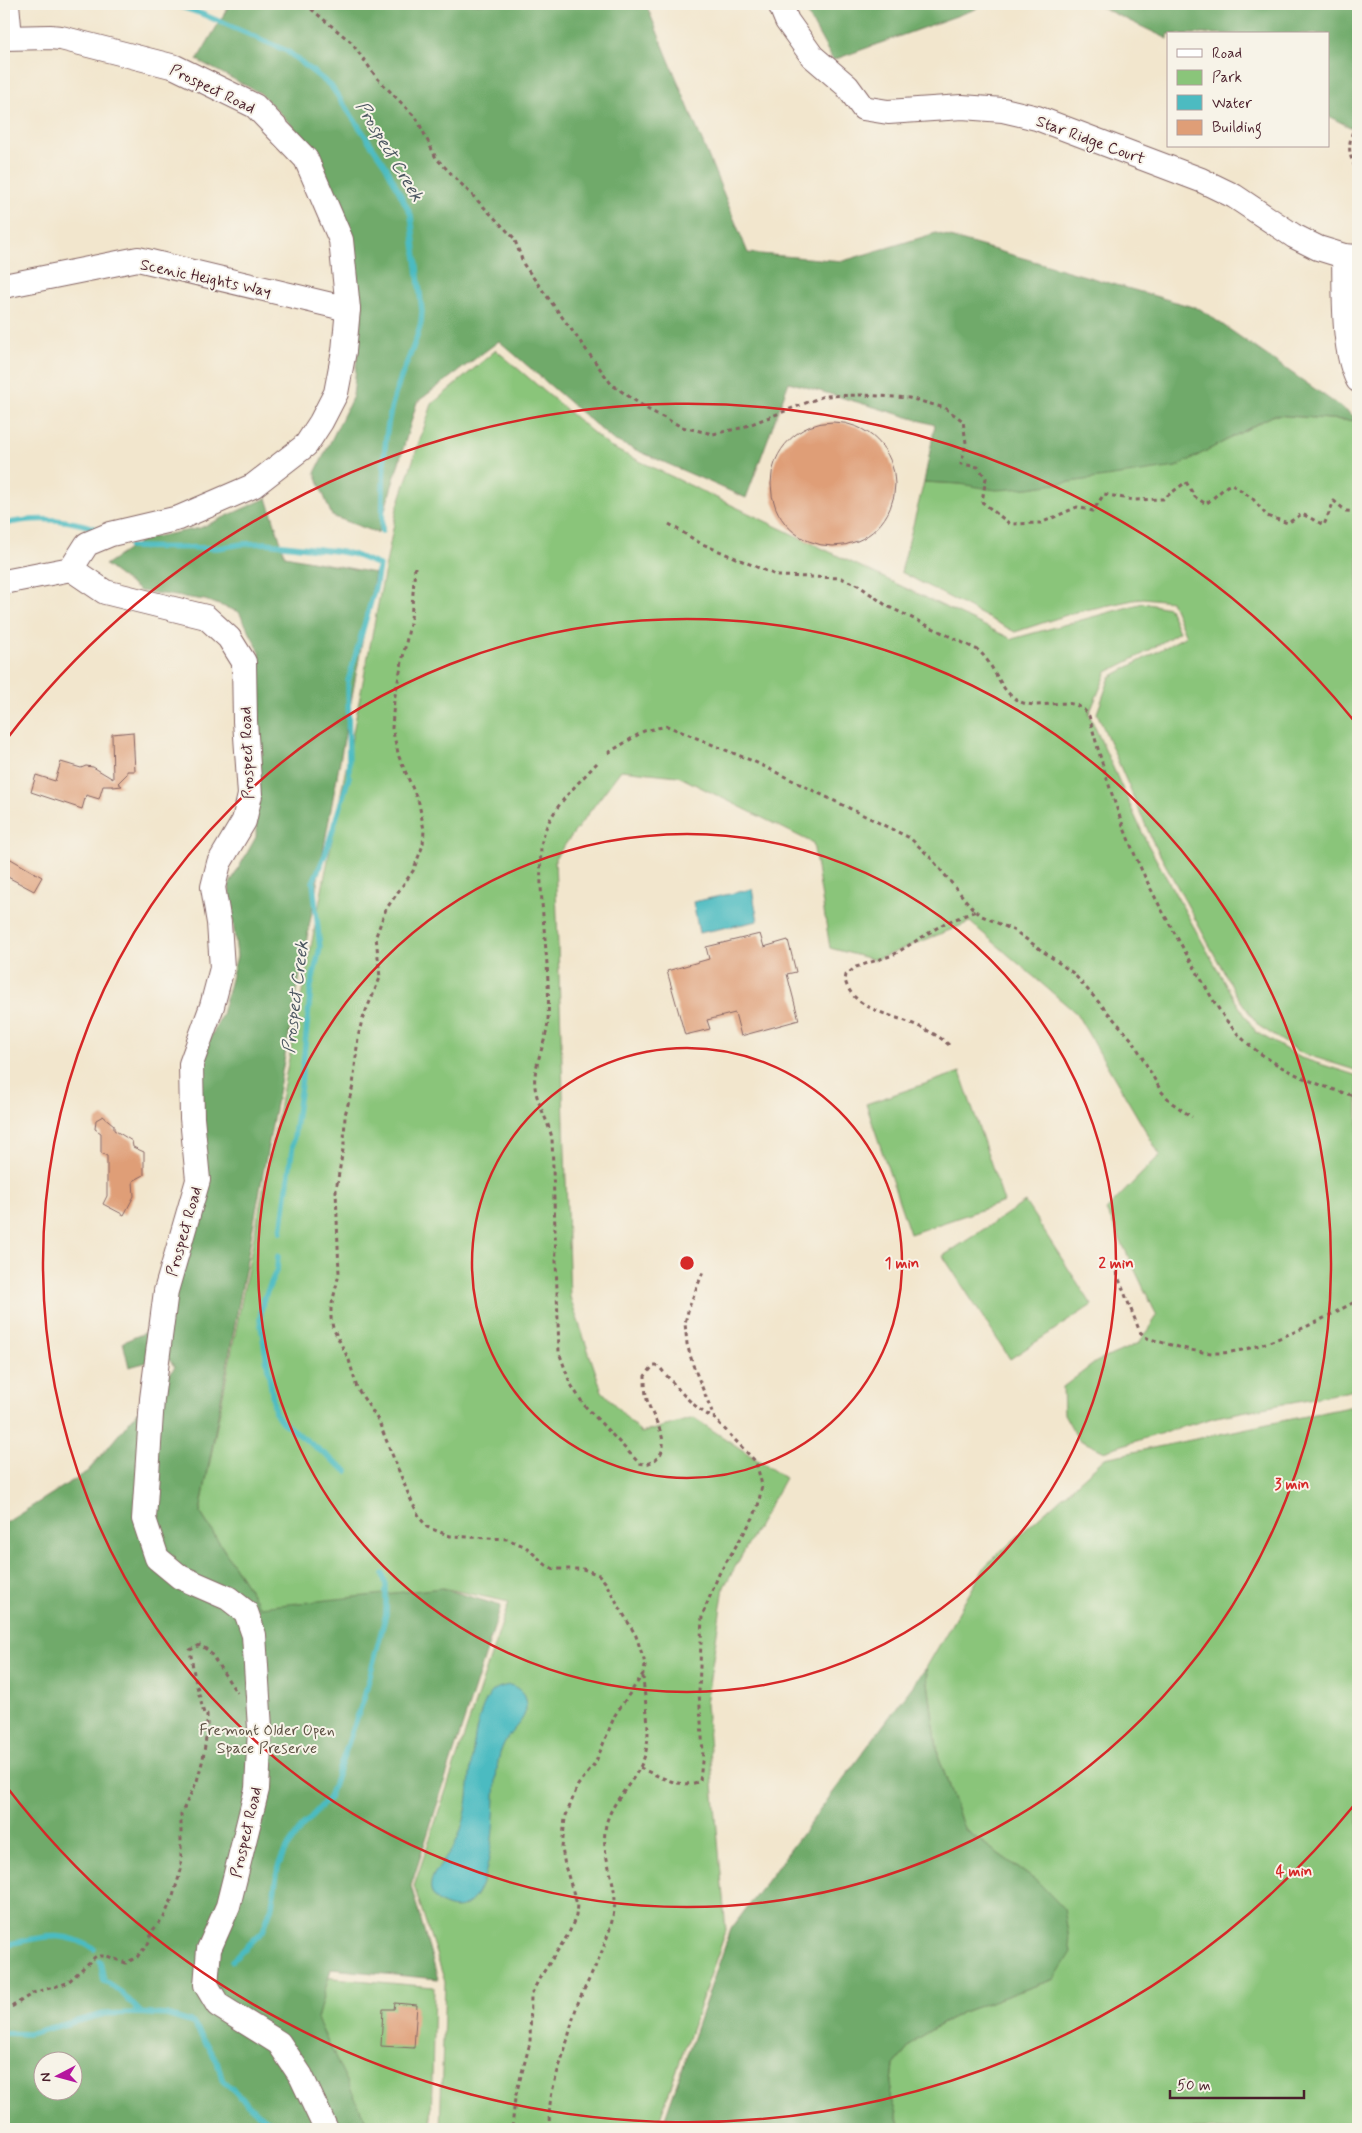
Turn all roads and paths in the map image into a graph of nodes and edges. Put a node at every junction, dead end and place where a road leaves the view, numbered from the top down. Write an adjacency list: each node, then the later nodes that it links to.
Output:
1 (7, 4): 4 (street)
2 (305, 4): 11 (path)
3 (780, 4): 7 (street, Star Ridge Court)
4 (7, 37): 9 (street, Prospect Road)
5 (1358, 117): 6 (path)
6 (1358, 172)
7 (1351, 256): 10 (street)
8 (4, 286): 9 (street, Scenic Heights Way)
9 (348, 309): 14 (street, Prospect Road)
10 (1358, 380)
11 (1358, 512)
12 (668, 524): 20 (path)
13 (415, 566): 26 (path)
14 (72, 569): 15 (street); 30 (street, Prospect Road)
15 (4, 582)
16 (608, 753): 18 (path)
17 (597, 763): 25 (path)
18 (976, 911): 19 (path); 21 (path)
19 (949, 1045)
20 (1358, 1097)
21 (1192, 1117)
22 (703, 1272): 25 (path)
23 (1116, 1272): 24 (path)
24 (1358, 1300)
25 (715, 1418): 28 (path)
26 (643, 1674): 28 (path); 31 (path)
27 (242, 1701): 29 (path)
28 (640, 1768): 32 (path)
29 (4, 2009)
30 (326, 2129)
31 (512, 2129)
32 (550, 2129)

